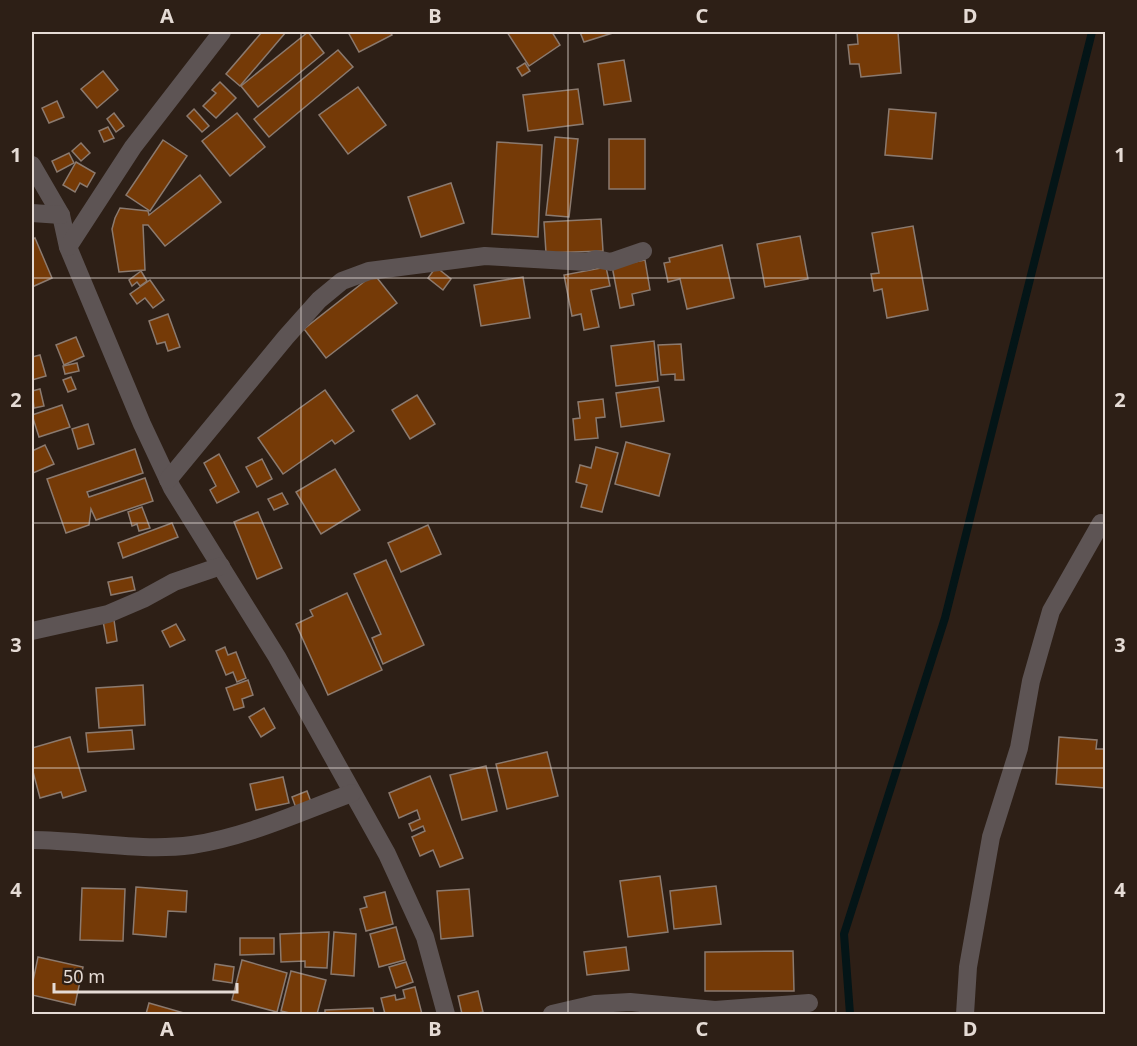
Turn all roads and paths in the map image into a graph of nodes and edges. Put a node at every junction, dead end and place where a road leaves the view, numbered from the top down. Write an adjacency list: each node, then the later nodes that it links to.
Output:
1 (222, 32): 5 (street)
2 (32, 165): 4 (street)
3 (32, 213): 4 (street)
4 (61, 215): 5 (street)
5 (68, 247): 7 (street)
6 (642, 251): 7 (street)
7 (168, 480): 9 (street)
8 (1101, 523): 16 (street)
9 (221, 566): 10 (street); 11 (street)
10 (32, 631)
11 (352, 793): 12 (street); 14 (street)
12 (32, 840)
13 (809, 1003): 15 (street)
14 (446, 1014)
15 (552, 1014)
16 (965, 1014)

